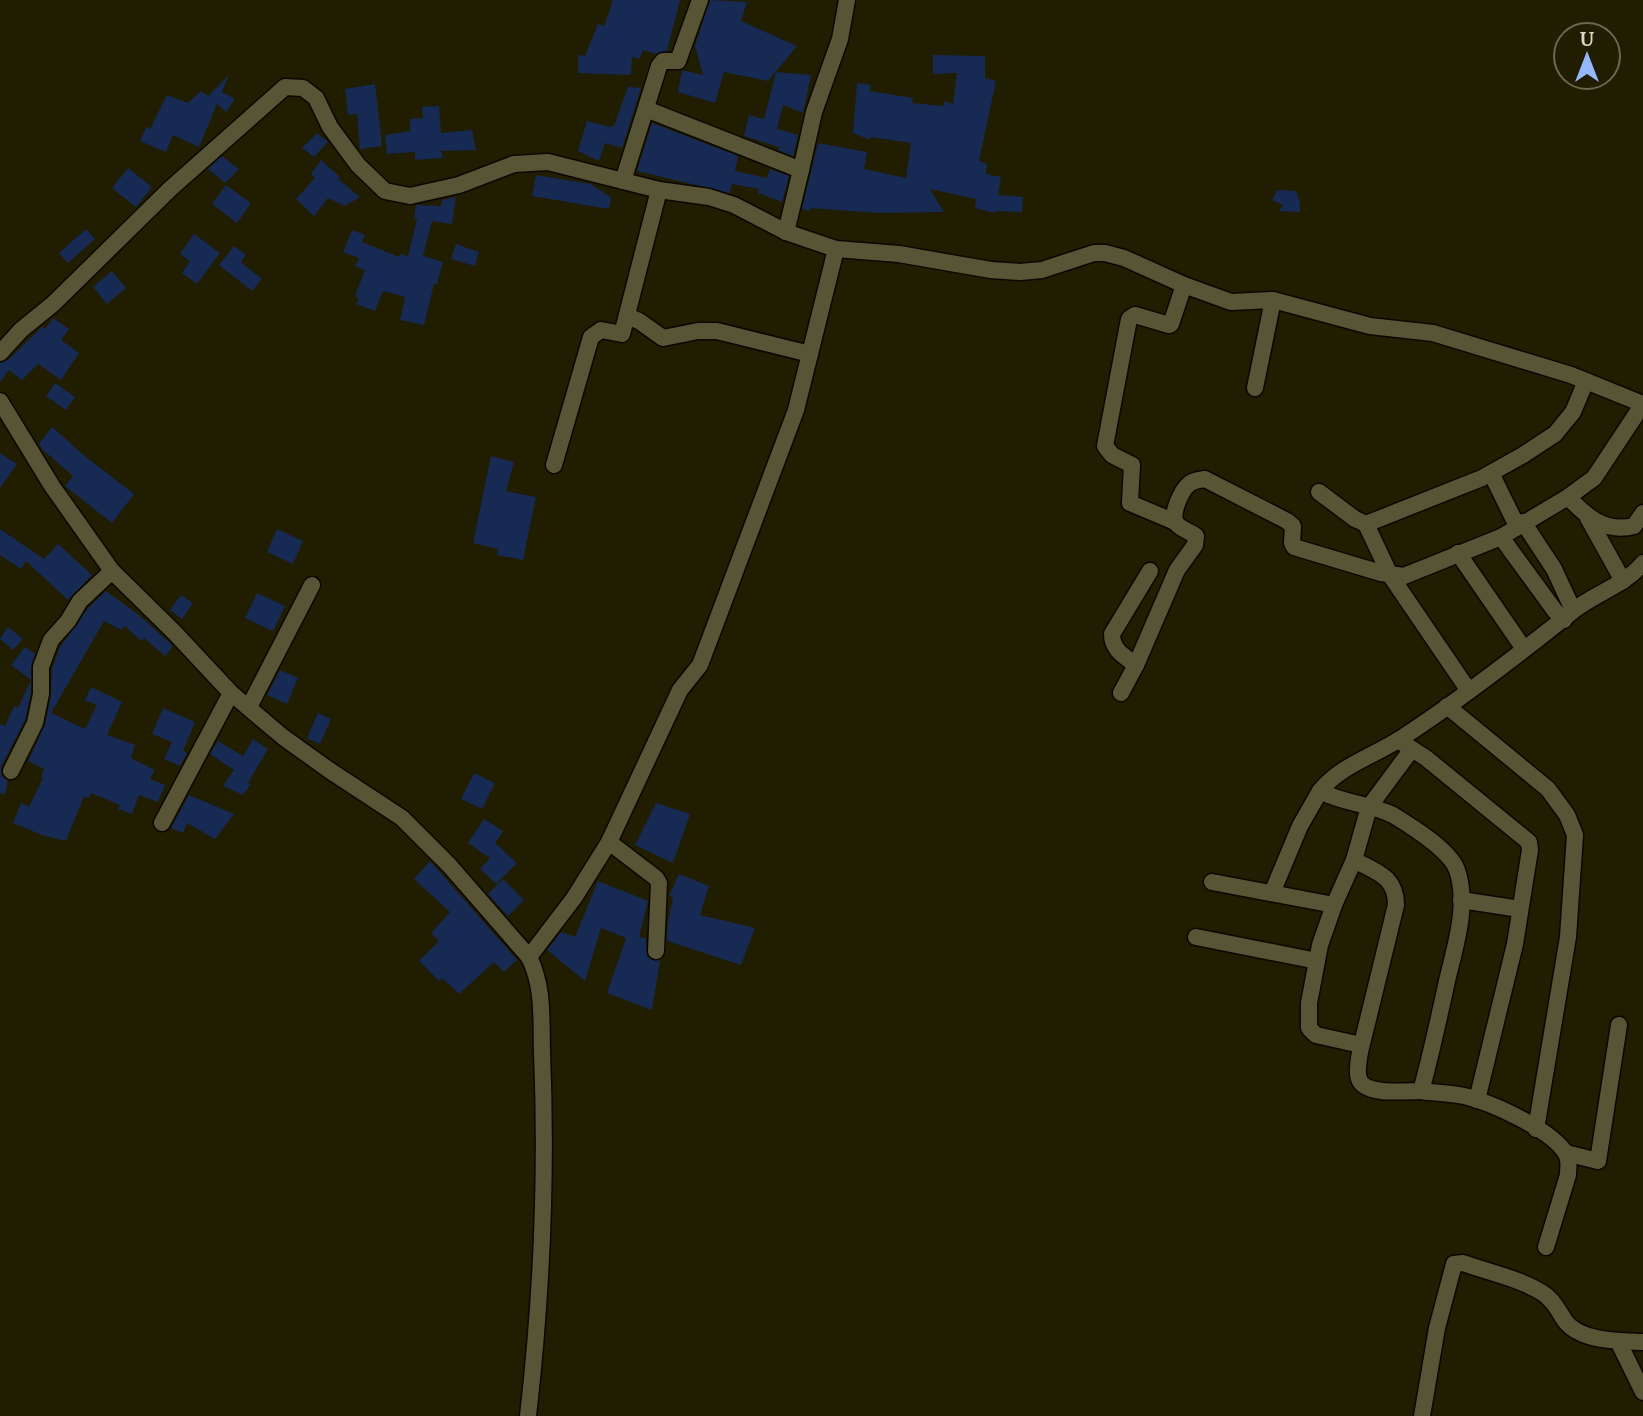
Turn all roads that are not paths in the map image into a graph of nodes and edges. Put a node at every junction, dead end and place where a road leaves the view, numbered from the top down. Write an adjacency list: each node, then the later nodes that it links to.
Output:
1 (700, 0): 3 (street)
2 (847, 0): 4 (street)
3 (646, 109): 4 (street); 5 (street)
4 (801, 170): 7 (street)
5 (623, 181): 6 (street); 12 (street)
6 (659, 190): 7 (street); 11 (street)
7 (786, 232): 8 (street)
8 (836, 249): 9 (street); 13 (street)
9 (1184, 285): 10 (street); 24 (street)
10 (1273, 300): 14 (street); 15 (street)
11 (627, 316): 13 (street); 18 (street)
12 (0, 353)
13 (810, 354): 49 (street)
14 (1586, 381): 17 (street); 19 (street)
15 (1255, 388)
16 (0, 401): 31 (street)
17 (1643, 404): 21 (street)
18 (554, 465)
19 (1492, 473): 25 (street); 26 (street)
20 (1319, 492): 25 (street)
21 (1568, 497): 22 (street); 26 (street)
22 (1588, 518): 23 (street); 34 (street)
23 (1639, 519): 28 (street)
24 (1175, 522): 33 (street); 38 (street)
25 (1366, 524): 33 (street)
26 (1520, 524): 27 (street); 36 (street)
27 (1501, 537): 29 (street); 36 (street)
28 (1643, 541)
29 (1458, 553): 33 (street); 37 (street)
30 (1643, 563): 34 (street)
31 (112, 570): 41 (street); 45 (street)
32 (1150, 571): 38 (street)
33 (1390, 575): 39 (street)
34 (1623, 581): 36 (street)
35 (312, 585): 43 (street)
36 (1569, 615): 37 (street)
37 (1524, 649): 39 (street)
38 (1136, 665): 40 (street)
39 (1469, 691): 42 (street)
40 (1121, 693)
41 (231, 694): 43 (street); 48 (street)
42 (1447, 706): 44 (street); 64 (street)
43 (249, 707): 58 (street)
44 (1405, 745): 46 (street); 47 (street); 55 (street)
45 (11, 771)
46 (1320, 791): 47 (street); 52 (street)
47 (1369, 807): 50 (street); 53 (street)
48 (162, 823)
49 (608, 842): 57 (street); 58 (street)
50 (1354, 860): 54 (street); 61 (street)
51 (1212, 882): 52 (street)
52 (1272, 893): 54 (street)
53 (1461, 900): 55 (street); 62 (street)
54 (1334, 905): 59 (street)
55 (1520, 909): 63 (street)
56 (1196, 937): 59 (street)
57 (656, 951)
58 (529, 957): 70 (street)
59 (1317, 961): 61 (street)
60 (1619, 1025): 65 (street)
61 (1361, 1045): 62 (street)
62 (1421, 1091): 63 (street)
63 (1477, 1100): 64 (street)
64 (1536, 1129): 65 (street)
65 (1566, 1153): 66 (street)
66 (1546, 1247)
67 (1618, 1341): 68 (street); 69 (street); 71 (street)
68 (1643, 1342)
69 (1643, 1392)
70 (528, 1416)
71 (1422, 1416)

